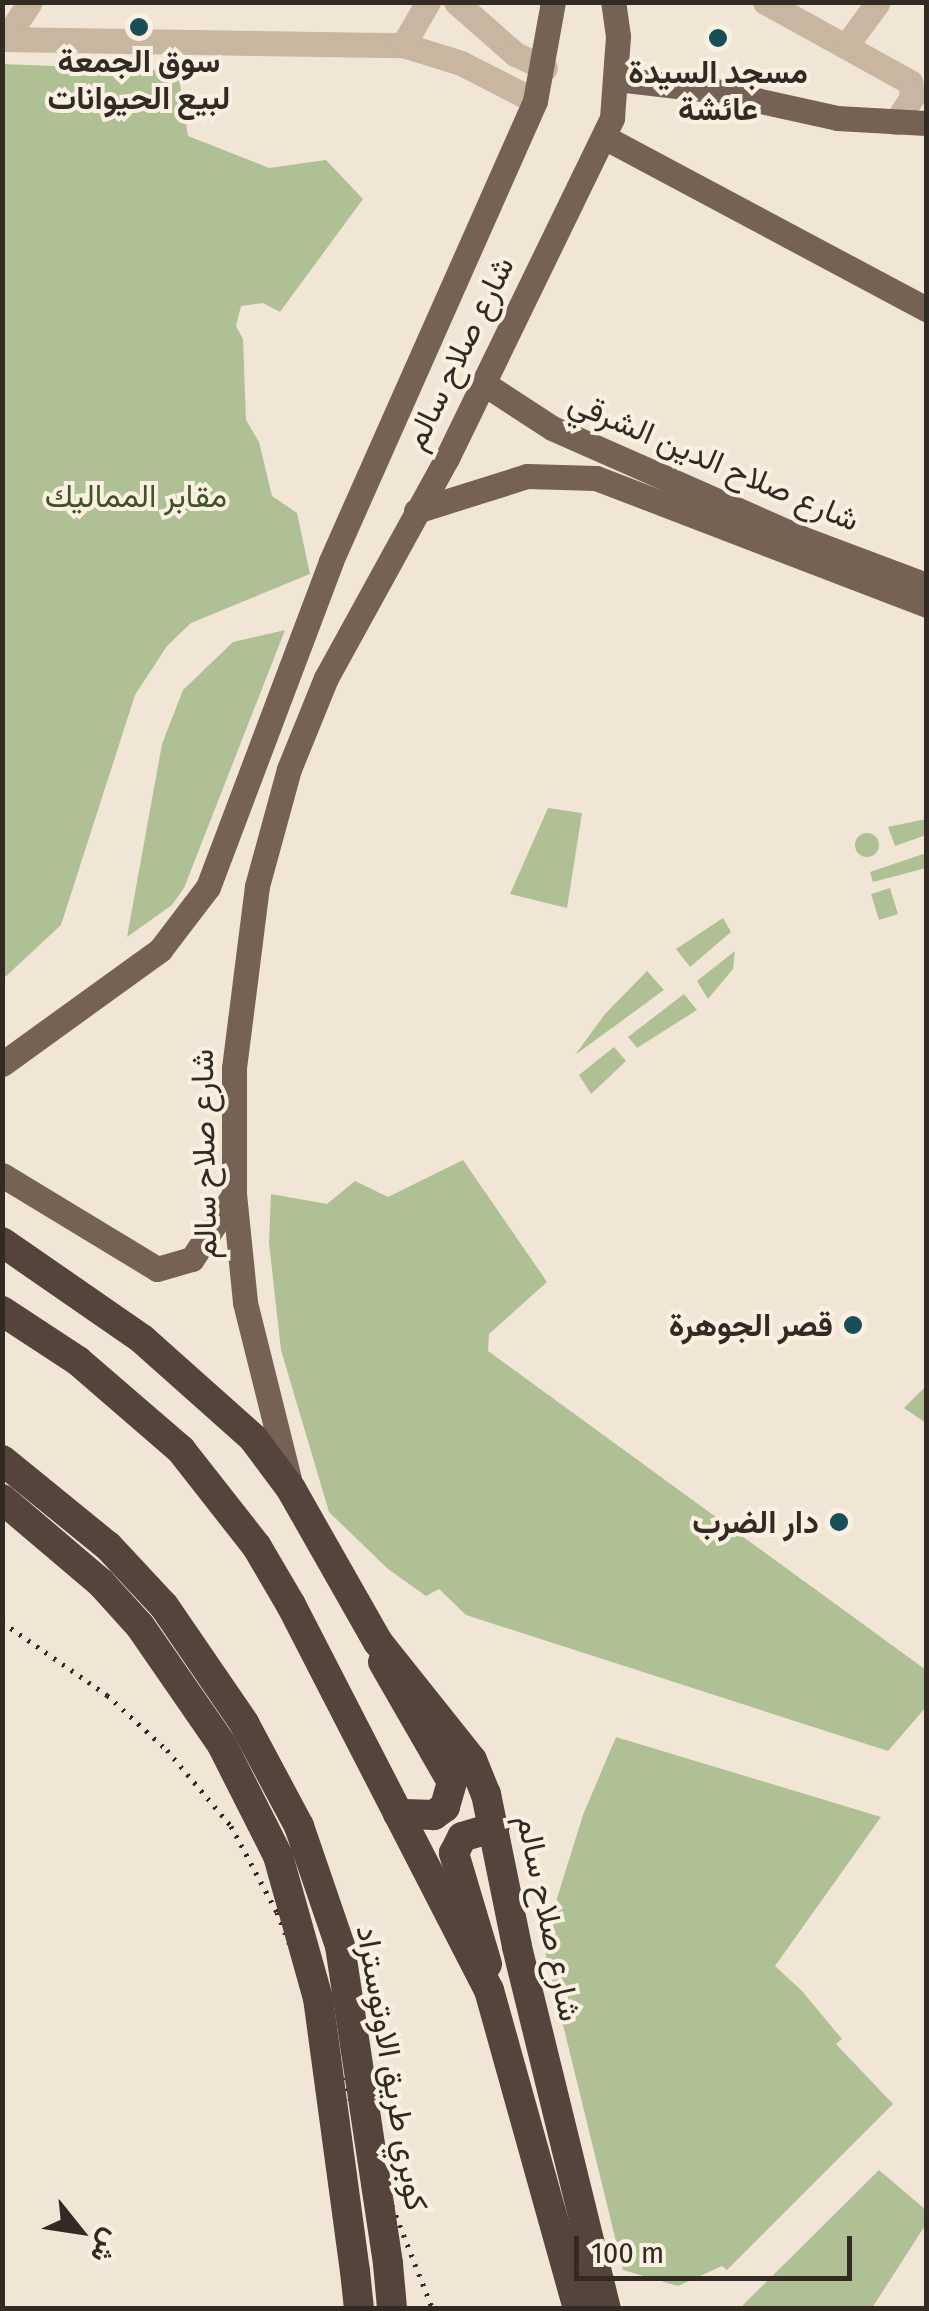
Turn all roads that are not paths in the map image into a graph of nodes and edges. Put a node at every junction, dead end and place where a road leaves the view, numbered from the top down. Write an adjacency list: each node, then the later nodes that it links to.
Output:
1 (30, 2): 8 (street)
2 (428, 2): 9 (street)
3 (456, 2): 11 (street)
4 (553, 2): 11 (main road, شارع صلاح سالم)
5 (613, 2): 12 (main road, شارع صلاح سالم)
6 (765, 2): 10 (street)
7 (878, 2): 10 (street)
8 (4, 38): 9 (street)
9 (403, 45): 14 (street)
10 (846, 46): 13 (street)
11 (545, 68): 14 (main road, شارع صلاح سالم)
12 (617, 78): 15 (main road); 17 (main road, شارع صلاح سالم)
13 (920, 79): 15 (street)
14 (535, 101): 23 (main road, شارع صلاح سالم)
15 (896, 122): 16 (main road)
16 (926, 123)
17 (604, 137): 18 (main road); 19 (main road, شارع صلاح سالم)
18 (926, 308)
19 (483, 384): 20 (main road, شارع صلاح سالم); 21 (main road, شارع صلاح الدين الشرقي)
20 (416, 512): 22 (main road, شارع صلاح الدين الشرقي); 25 (main road, شارع صلاح سالم)
21 (926, 585)
22 (926, 605)
23 (2, 1064)
24 (2, 1175): 25 (main road)
25 (234, 1194): 31 (main road, شارع صلاح سالم)
26 (2, 1242): 31 (highway)
27 (2, 1311): 29 (highway, شارع صلاح سالم)
28 (2, 1331): 29 (street)
29 (78, 1361): 34 (highway, شارع صلاح سالم)
30 (2, 1460): 38 (highway, كوبري طريق الاوتوستراد, bridge)
31 (291, 1489): 33 (highway, شارع صلاح سالم)
32 (2, 1499): 37 (highway, كوبري طريق الاوتوستراد, bridge)
33 (378, 1642): 34 (highway); 35 (highway, شارع صلاح سالم)
34 (398, 1814): 36 (highway, شارع صلاح سالم)
35 (494, 1827): 36 (highway); 40 (highway, شارع صلاح سالم)
36 (489, 1990): 39 (highway, شارع صلاح سالم)
37 (359, 2308)
38 (392, 2308)
39 (578, 2308)
40 (606, 2308)

